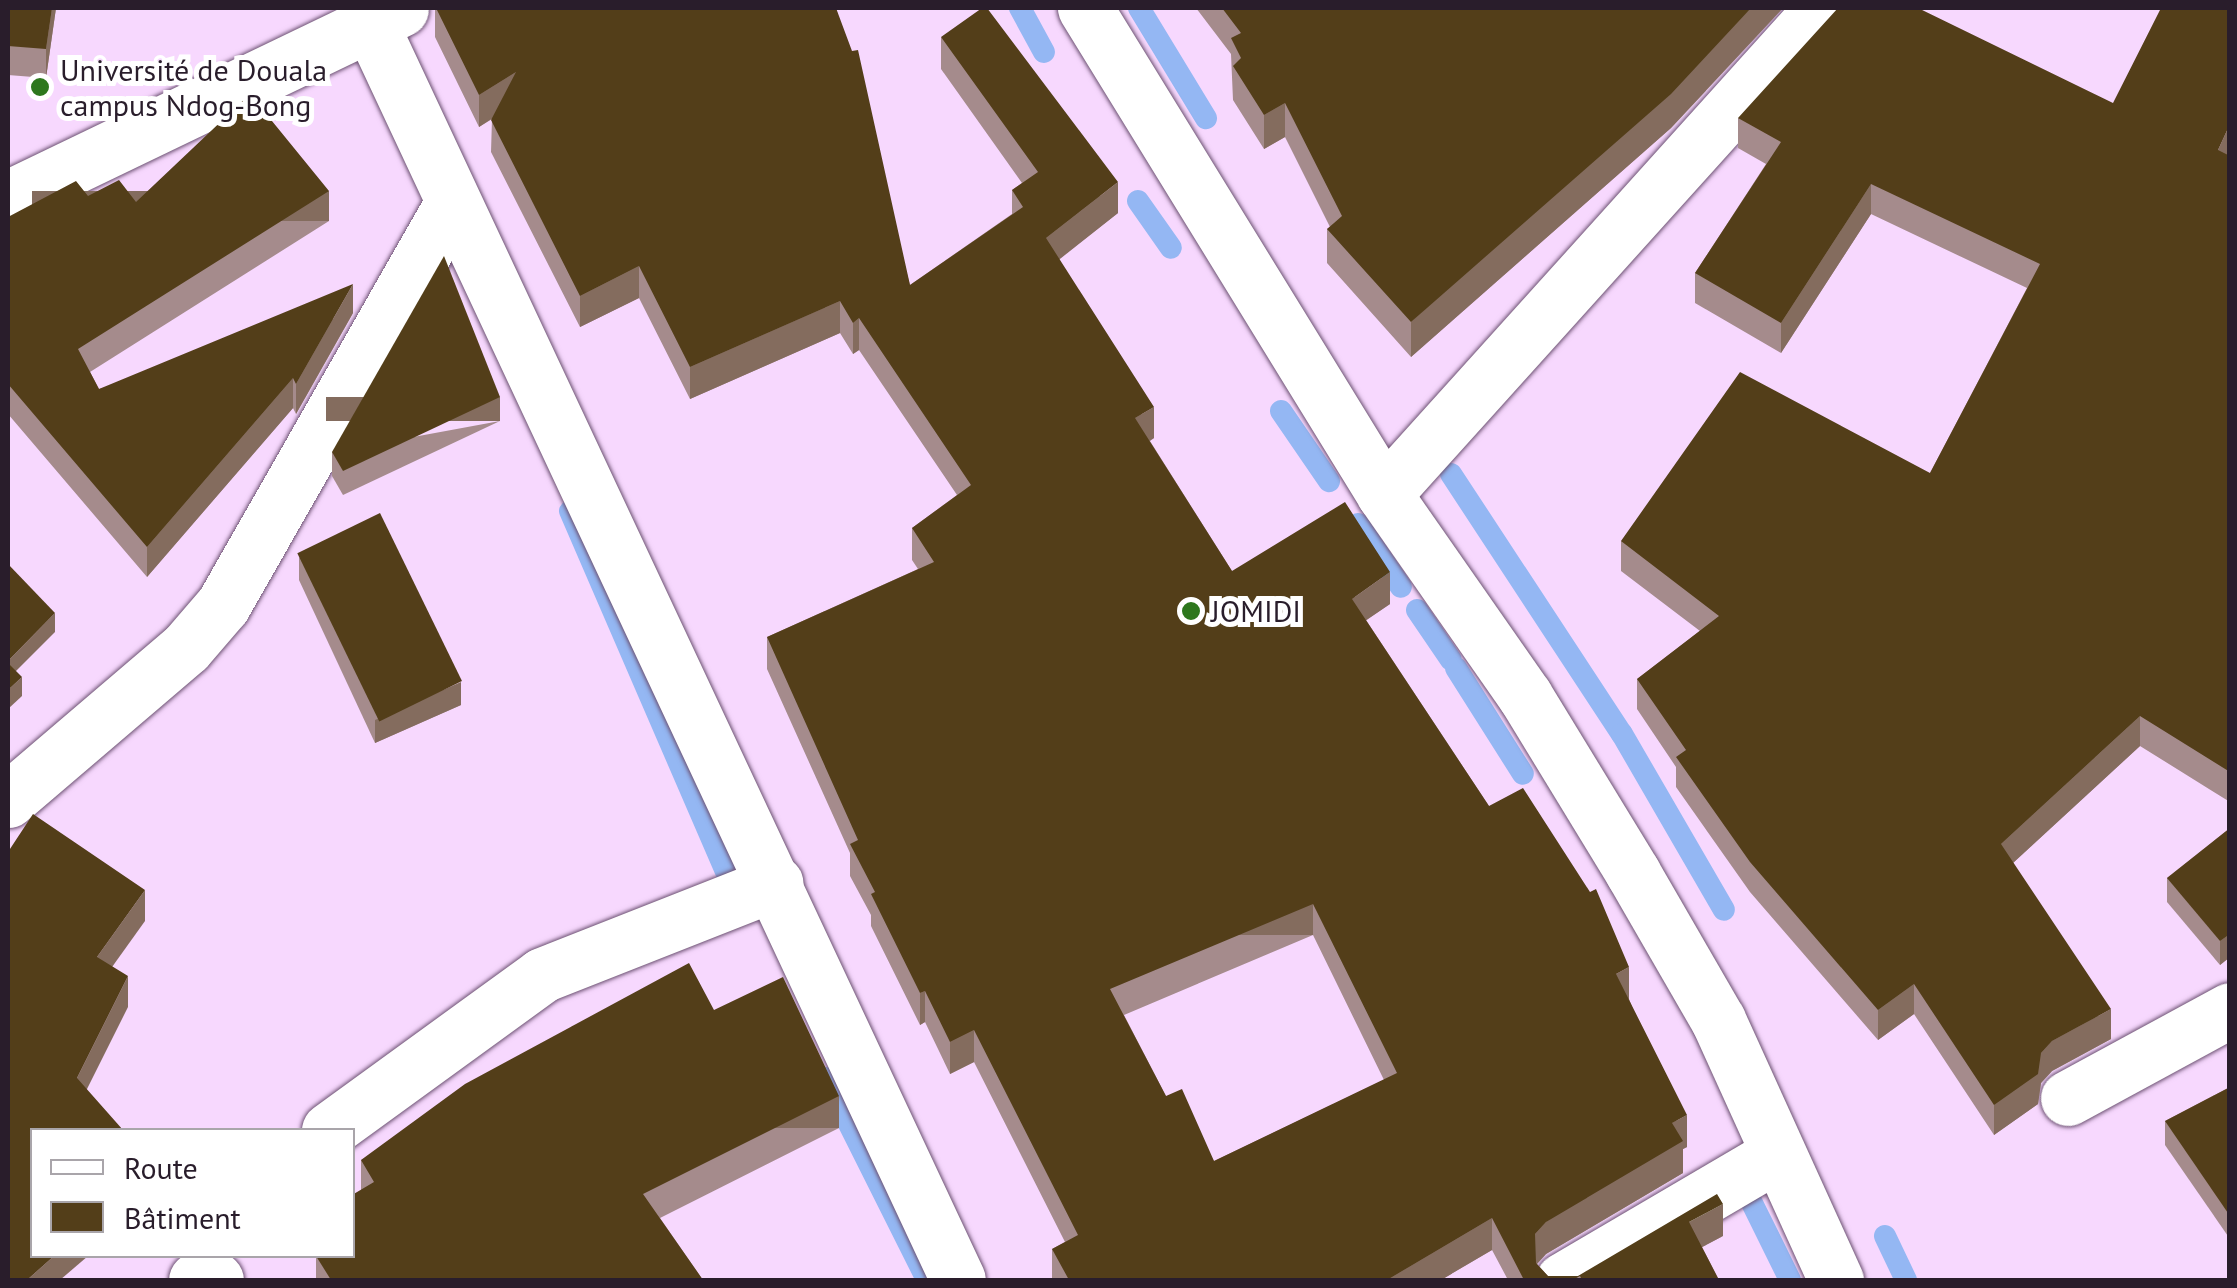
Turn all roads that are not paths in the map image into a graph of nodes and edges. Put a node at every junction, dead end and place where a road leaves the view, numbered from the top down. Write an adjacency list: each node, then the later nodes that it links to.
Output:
1 (1085, 8): 6 (street)
2 (1822, 8): 6 (street)
3 (387, 16): 4 (street); 5 (street)
4 (8, 198)
5 (451, 205): 7 (street); 8 (street)
6 (1384, 494): 12 (street)
7 (8, 800)
8 (775, 884): 11 (street); 15 (street)
9 (2230, 1010): 10 (street)
10 (2068, 1098)
11 (332, 1128)
12 (1774, 1156): 16 (street); 17 (street)
13 (196, 1280): 14 (street)
14 (216, 1280)
15 (958, 1280)
16 (1564, 1280)
17 (1836, 1280)

